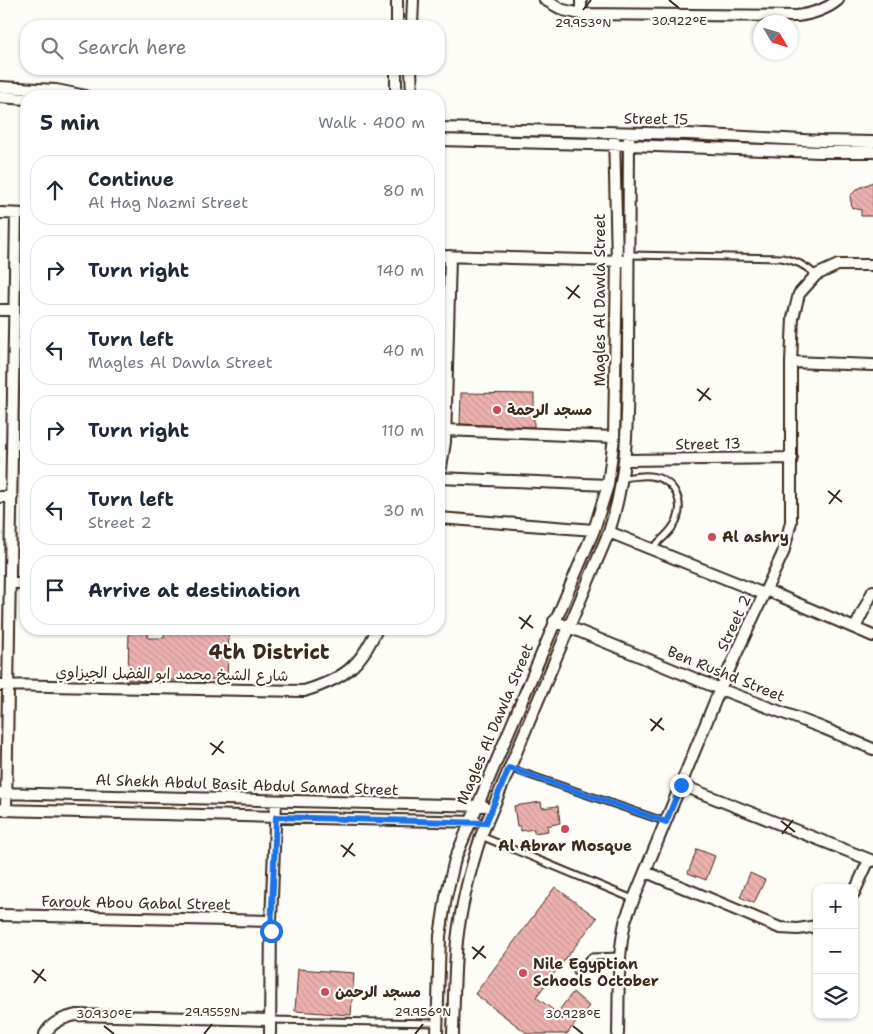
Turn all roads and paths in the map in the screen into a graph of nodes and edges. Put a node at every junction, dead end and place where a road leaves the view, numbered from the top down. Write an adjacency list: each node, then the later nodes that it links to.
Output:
1 (397, 0): 7 (street)
2 (413, 0): 8 (street)
3 (545, 0): 6 (street)
4 (581, 0): 6 (street)
5 (838, 0): 6 (street)
6 (581, 14)
7 (397, 20)
8 (412, 20)
9 (396, 75): 13 (street)
10 (411, 75): 14 (street)
11 (0, 87): 12 (street)
12 (56, 90)
13 (396, 90)
14 (412, 90)
15 (0, 98): 16 (street)
16 (20, 99)
17 (445, 128): 18 (street, Street 15)
18 (614, 133): 19 (street, Street 15); 22 (street, Magles Al Dawla Street)
19 (629, 133): 21 (street, Street 15); 23 (street, Magles Al Dawla Street)
20 (445, 140): 22 (street, Street 15)
21 (873, 142)
22 (614, 145): 23 (street, Street 15); 31 (street, Magles Al Dawla Street)
23 (629, 145): 24 (street, Street 15); 30 (street, Magles Al Dawla Street)
24 (873, 152)
25 (0, 213): 26 (street)
26 (20, 214)
27 (20, 228): 35 (street)
28 (445, 256): 29 (street)
29 (450, 256): 31 (street); 36 (street)
30 (629, 258): 31 (street); 33 (lane); 41 (street, Magles Al Dawla Street)
31 (617, 261): 42 (street, Magles Al Dawla Street)
32 (873, 265): 33 (street, Street 2)
33 (816, 275): 37 (street, Street 2)
34 (0, 310): 35 (street)
35 (14, 310): 44 (street)
36 (445, 333)
37 (791, 362): 38 (street); 46 (street, Street 2)
38 (873, 365)
39 (445, 408): 40 (street)
40 (446, 430): 42 (street); 43 (street)
41 (627, 430): 42 (street); 47 (street, Magles Al Dawla Street)
42 (614, 433): 50 (street, Magles Al Dawla Street)
43 (445, 436)
44 (12, 444): 45 (street); 52 (street)
45 (20, 444)
46 (792, 458): 47 (street, Street 13); 60 (street, Street 2)
47 (625, 460): 48 (street, Magles Al Dawla Street)
48 (622, 478): 55 (street, Magles Al Dawla Street); 56 (lane)
49 (445, 479): 50 (street)
50 (608, 485): 54 (street, Magles Al Dawla Street)
51 (0, 496): 52 (street)
52 (12, 497): 57 (street)
53 (445, 518): 54 (street)
54 (594, 530): 61 (street, Magles Al Dawla Street)
55 (609, 532): 56 (street); 62 (street, Magles Al Dawla Street)
56 (652, 549): 60 (street)
57 (10, 583): 58 (street); 66 (street)
58 (20, 583)
59 (873, 591): 63 (street)
60 (765, 592): 63 (street); 67 (street, Street 2)
61 (554, 621): 62 (street, Ben Rushd Street); 73 (street, Magles Al Dawla Street)
62 (569, 627): 67 (street, Ben Rushd Street); 69 (street, Magles Al Dawla Street)
63 (854, 628): 65 (street)
64 (374, 635): 66 (street, شارع الشيخ محمد ابو الفضل الجيزاوي)
65 (873, 636)
66 (4, 686): 71 (street)
67 (720, 689): 68 (street, Ben Rushd Street); 70 (street, Street 2)
68 (873, 749)
69 (509, 768): 74 (street, Magles Al Dawla Street); 78 (lane)
70 (681, 785): 78 (street, Street 2); 81 (street)
71 (3, 793): 72 (street, Al Shekh Abdul Basit Abdul Samad Street); 75 (street)
72 (276, 801): 73 (street, Al Shekh Abdul Basit Abdul Samad Street); 76 (street)
73 (478, 806): 74 (street, Al Shekh Abdul Basit Abdul Samad Street); 77 (street, Magles Al Dawla Street)
74 (492, 806): 79 (street, Magles Al Dawla Street)
75 (3, 810): 76 (street, Al Shekh Abdul Basit Abdul Samad Street)
76 (276, 817): 77 (street, Al Shekh Abdul Basit Abdul Samad Street); 86 (street)
77 (471, 822): 79 (street, Al Shekh Abdul Basit Abdul Samad Street); 91 (street, Magles Al Dawla Street)
78 (666, 822): 82 (street, Street 2)
79 (486, 823): 80 (street, Magles Al Dawla Street)
80 (481, 836): 84 (lane); 95 (street, Magles Al Dawla Street)
81 (871, 861): 83 (street)
82 (646, 872): 84 (street, Street 2); 87 (street)
83 (858, 885)
84 (633, 899): 88 (street, Street 2)
85 (0, 915): 86 (street, Farouk Abou Gabal Street)
86 (271, 921): 90 (street)
87 (813, 927)
88 (620, 956): 89 (lane); 96 (street, Street 2)
89 (577, 972)
90 (270, 1020): 91 (lane); 92 (street); 93 (street)
91 (437, 1023): 94 (street, Magles Al Dawla Street)
92 (45, 1034)
93 (270, 1034)
94 (437, 1034)
95 (453, 1034)
96 (618, 1034)

